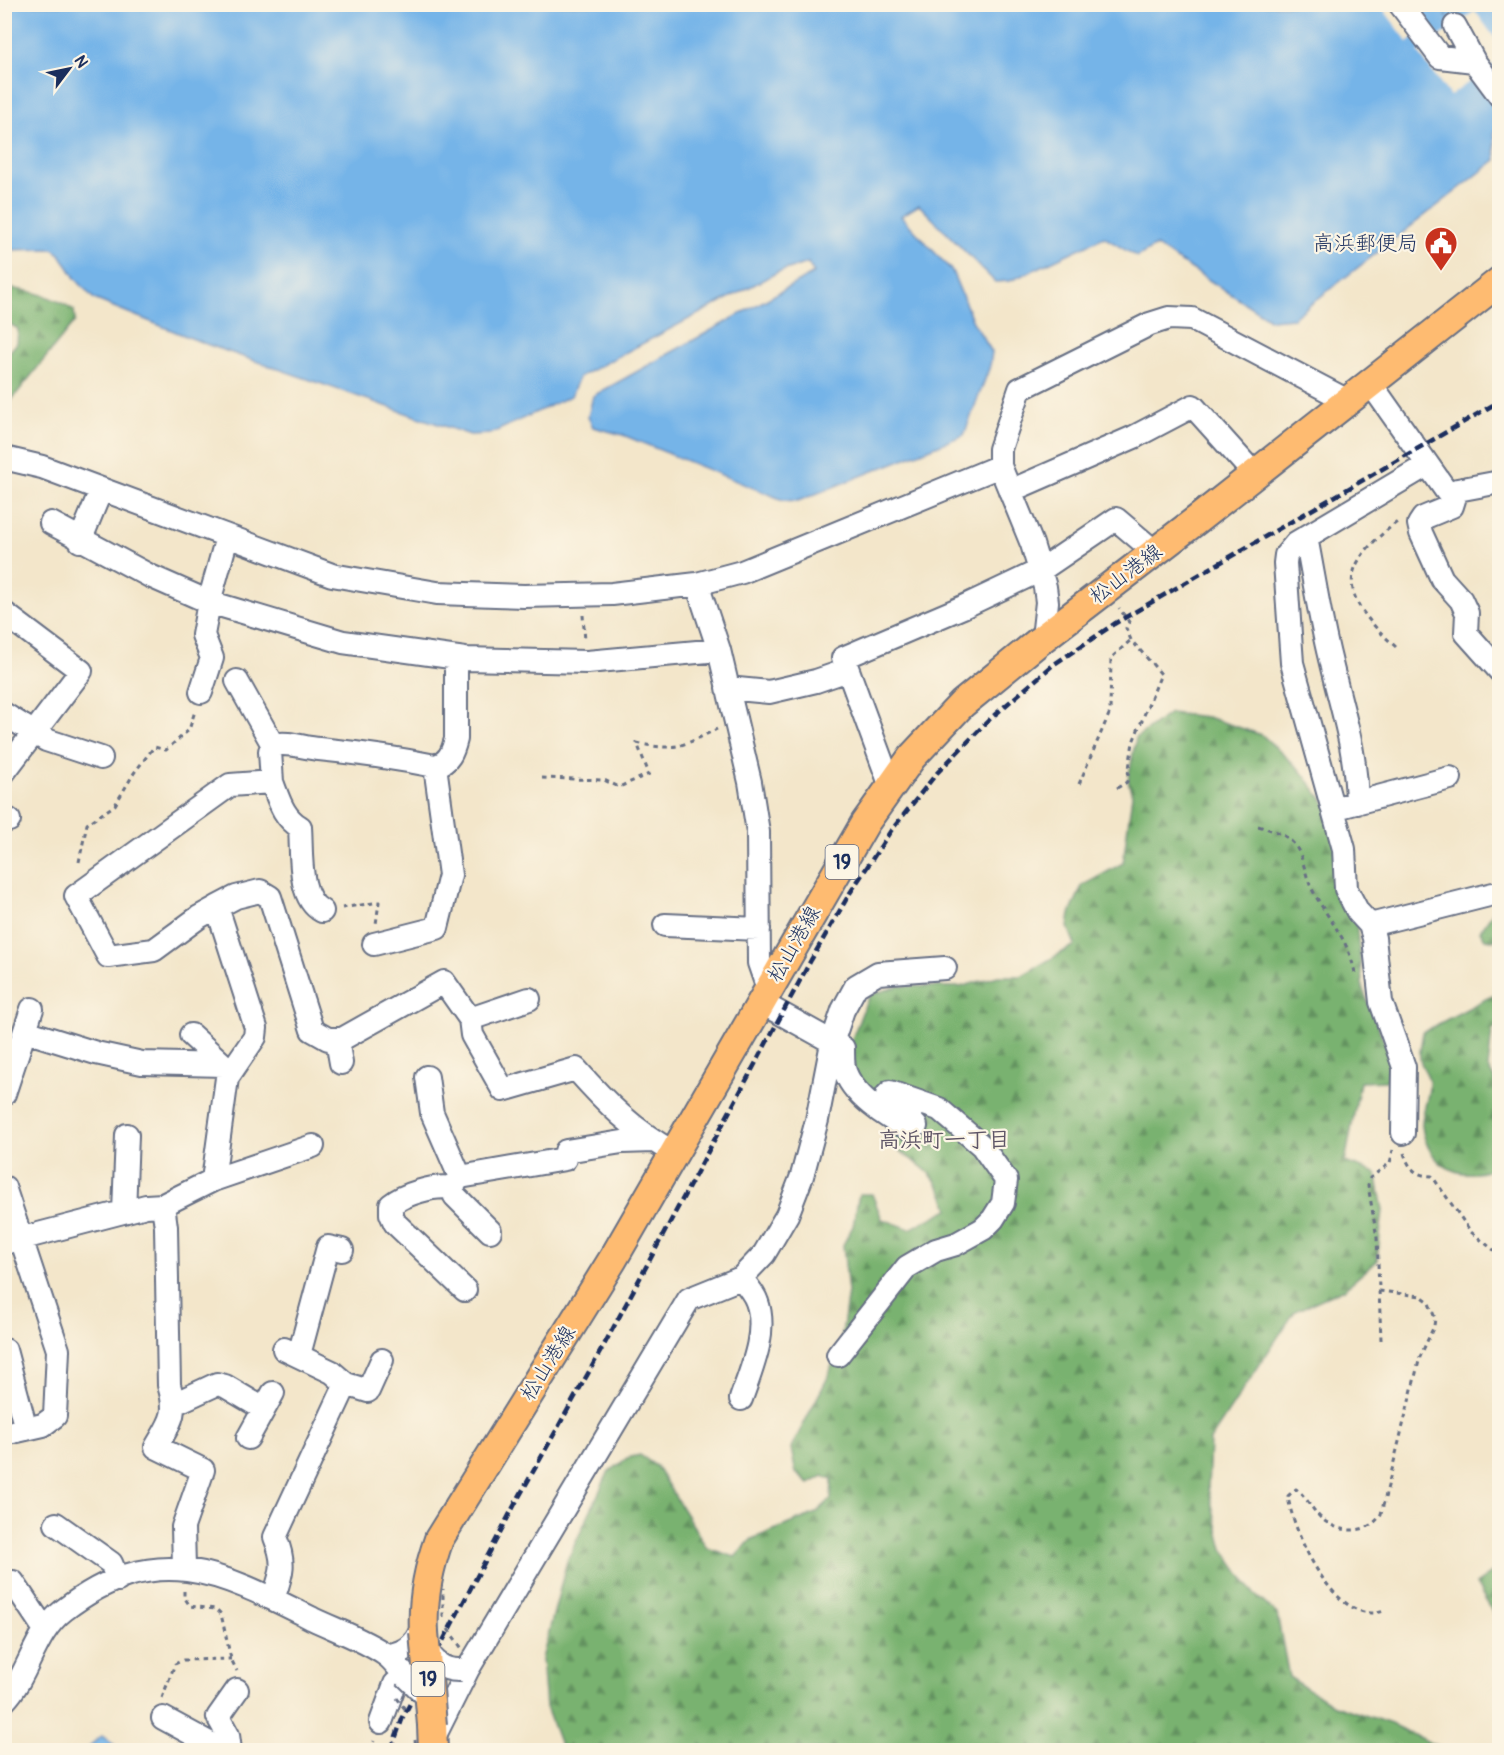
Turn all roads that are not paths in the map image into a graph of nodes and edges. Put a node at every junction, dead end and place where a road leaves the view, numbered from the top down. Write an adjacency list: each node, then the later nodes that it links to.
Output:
1 (1405, 11): 3 (street)
2 (1455, 26): 3 (street)
3 (1474, 61): 4 (street)
4 (1500, 96)
5 (1500, 281): 6 (main road, 松山港線 / 19)
6 (1371, 384): 7 (main road, 松山港線 / 19); 9 (street)
7 (1348, 401): 10 (street); 11 (main road, 松山港線 / 19)
8 (4, 458): 13 (street)
9 (1427, 465): 14 (street); 18 (street)
10 (1000, 466): 15 (street); 22 (street)
11 (1255, 475): 15 (street); 20 (main road, 松山港線 / 19)
12 (1500, 482): 14 (street)
13 (101, 490): 17 (street); 19 (street)
14 (1457, 490): 29 (street)
15 (1010, 491): 21 (street)
16 (51, 523): 19 (street)
17 (227, 537): 22 (street); 23 (street)
18 (1305, 537): 42 (street); 43 (street)
19 (80, 541): 23 (street)
20 (1155, 552): 21 (street); 25 (main road, 松山港線 / 19)
21 (1041, 570): 25 (street); 28 (street)
22 (697, 584): 26 (street)
23 (209, 602): 27 (street); 32 (street)
24 (4, 613): 34 (street)
25 (1043, 638): 41 (main road, 松山港線 / 19)
26 (719, 650): 27 (street); 31 (street)
27 (456, 658): 37 (street)
28 (848, 670): 31 (street); 41 (street)
29 (1500, 671)
30 (237, 681): 35 (street)
31 (727, 688): 49 (street)
32 (201, 692)
33 (4, 714): 34 (street)
34 (34, 734): 36 (street); 38 (street)
35 (273, 745): 37 (street); 40 (street)
36 (101, 758)
37 (435, 766): 50 (street)
38 (4, 772)
39 (1450, 778): 42 (street)
40 (272, 782): 45 (street); 46 (street)
41 (890, 784): 52 (main road, 松山港線 / 19)
42 (1357, 803): 43 (street)
43 (1333, 808): 48 (street)
44 (1493, 894): 48 (street)
45 (217, 907): 58 (street); 61 (street)
46 (322, 911)
47 (665, 925): 49 (street)
48 (1370, 925): 64 (street)
49 (759, 929): 52 (street)
50 (374, 944)
51 (945, 968): 59 (street)
52 (764, 995): 59 (street); 67 (main road, 松山港線 / 19)
53 (529, 1000): 55 (street)
54 (32, 1009): 56 (street)
55 (470, 1019): 58 (street); 67 (street)
56 (25, 1031): 61 (street); 63 (street)
57 (191, 1035): 61 (street)
58 (337, 1041): 60 (street)
59 (832, 1043): 76 (street); 79 (street)
60 (341, 1063)
61 (227, 1068): 68 (street)
62 (427, 1077): 69 (street)
63 (6, 1085)
64 (1403, 1133)
65 (127, 1135): 72 (street)
66 (313, 1146): 68 (street)
67 (663, 1146): 69 (street); 91 (main road, 松山港線 / 19)
68 (213, 1180): 71 (street)
69 (455, 1183): 73 (street); 77 (street)
70 (4, 1187): 74 (street)
71 (162, 1205): 72 (street); 83 (street)
72 (124, 1212): 74 (street)
73 (490, 1231)
74 (13, 1240): 84 (street)
75 (342, 1250): 81 (street)
76 (741, 1278): 82 (street); 94 (street)
77 (465, 1290)
78 (5, 1350): 84 (street)
79 (838, 1355)
80 (382, 1360): 81 (street)
81 (346, 1384): 90 (street)
82 (741, 1399)
83 (174, 1404): 85 (street); 87 (street)
84 (15, 1432)
85 (248, 1438)
86 (56, 1524): 88 (street)
87 (184, 1568): 88 (street); 90 (street)
88 (118, 1580): 92 (street)
89 (13, 1582): 92 (street)
90 (273, 1599): 93 (street)
91 (424, 1629): 93 (street); 94 (street, bridge); 100 (main road, 松山港線 / 19, bridge)
92 (45, 1630): 97 (street)
93 (386, 1655): 95 (street)
94 (465, 1665): 100 (street)
95 (405, 1675): 99 (street); 100 (street, bridge)
96 (237, 1690): 102 (street)
97 (4, 1701)
98 (163, 1718): 101 (street)
99 (381, 1722)
100 (432, 1728)
101 (222, 1750)
102 (230, 1750)

